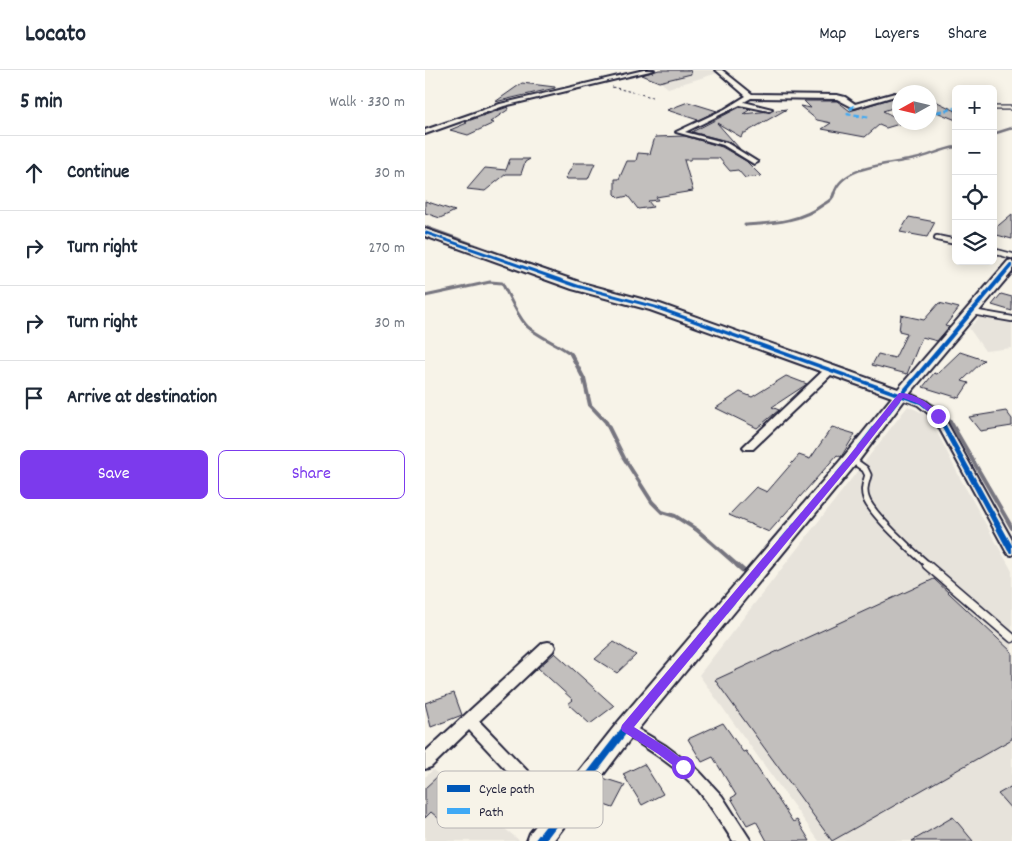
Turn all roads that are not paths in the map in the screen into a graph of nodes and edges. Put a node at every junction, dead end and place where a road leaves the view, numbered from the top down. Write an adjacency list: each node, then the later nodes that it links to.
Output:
1 (651, 70): 9 (street)
2 (719, 70): 3 (street)
3 (750, 96): 4 (street); 5 (street)
4 (892, 96)
5 (740, 103): 8 (street); 10 (street)
6 (997, 108): 7 (lane)
7 (1012, 108)
8 (769, 109)
9 (425, 132)
10 (754, 162)
11 (425, 232): 19 (street)
12 (937, 238): 13 (lane)
13 (952, 241)
14 (997, 252): 15 (lane)
15 (1012, 256)
16 (1012, 264): 17 (street)
17 (972, 312): 18 (lane); 20 (street)
18 (1012, 319)
19 (830, 370): 20 (street); 21 (street)
20 (901, 395): 22 (street); 23 (street)
21 (749, 447)
22 (851, 459): 24 (lane); 27 (street)
23 (1012, 552)
24 (1012, 638)
25 (548, 647): 26 (street)
26 (470, 721): 28 (street); 29 (street)
27 (626, 728): 30 (street); 33 (street)
28 (425, 762)
29 (517, 771)
30 (593, 771)
31 (549, 828): 32 (street)
32 (539, 841)
33 (743, 841)

